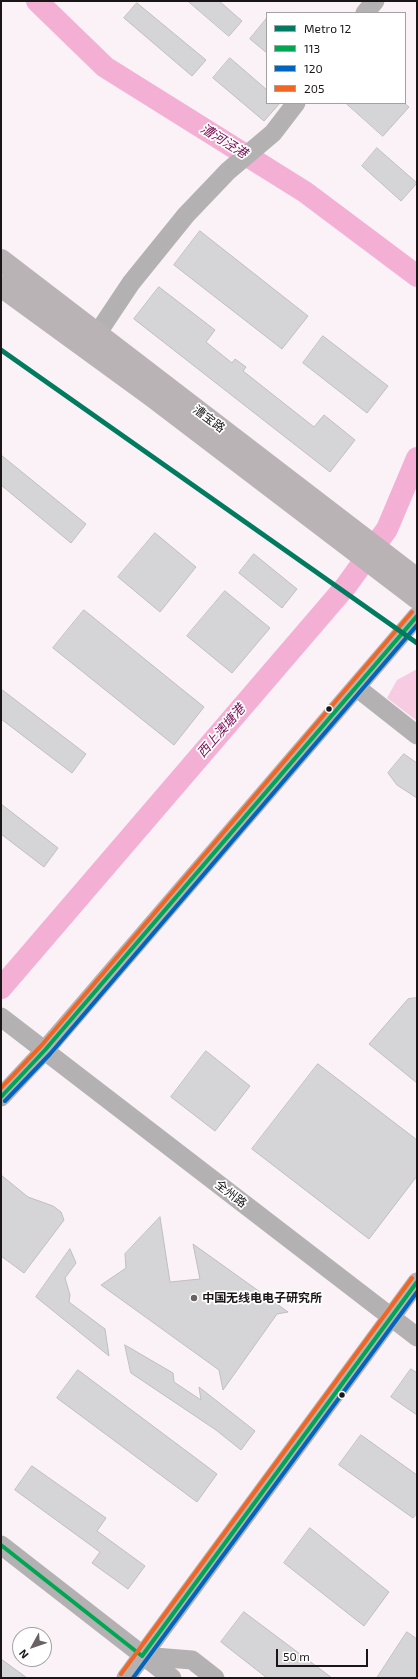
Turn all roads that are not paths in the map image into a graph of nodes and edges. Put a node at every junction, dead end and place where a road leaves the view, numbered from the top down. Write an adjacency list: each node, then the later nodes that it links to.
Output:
1 (375, 1): 2 (street)
2 (366, 12)
3 (295, 104): 6 (street)
4 (1, 260): 6 (main road, 漕宝路)
5 (1, 286): 7 (main road, 漕宝路)
6 (97, 334): 7 (main road, 漕宝路)
7 (349, 536): 8 (main road, 漕宝路)
8 (384, 563): 9 (main road, 漕宝路); 10 (main road, 漕宝路)
9 (417, 579)
10 (417, 598)
11 (417, 616): 12 (street)
12 (356, 687): 13 (street); 15 (street)
13 (417, 735)
14 (4, 1019): 15 (street, 全州路)
15 (45, 1050): 16 (street); 18 (street, 全州路)
16 (1, 1097)
17 (417, 1282): 18 (street)
18 (391, 1318): 19 (street, 全州路); 21 (street)
19 (417, 1337)
20 (1, 1544): 21 (street)
21 (142, 1656): 22 (street); 23 (street); 24 (street); 25 (street)
22 (126, 1678)
23 (155, 1678)
24 (172, 1678)
25 (215, 1678)

